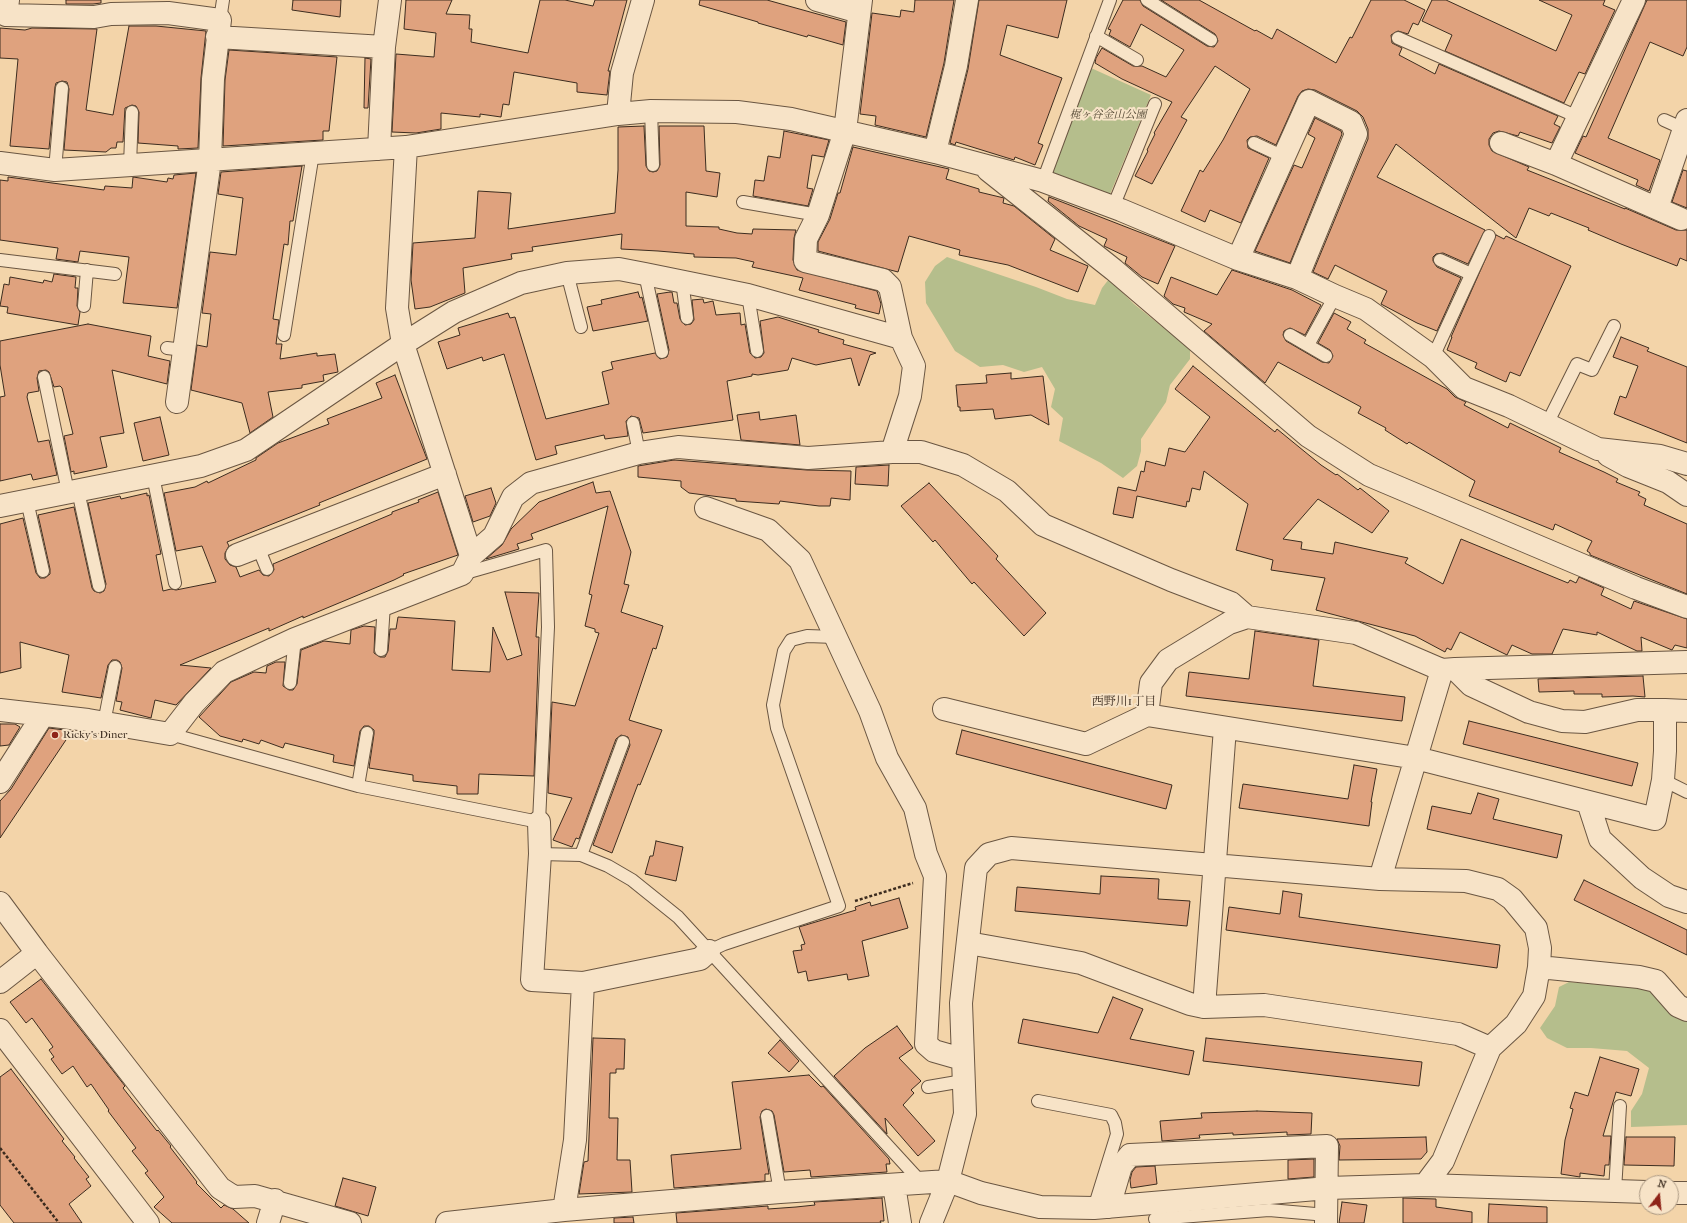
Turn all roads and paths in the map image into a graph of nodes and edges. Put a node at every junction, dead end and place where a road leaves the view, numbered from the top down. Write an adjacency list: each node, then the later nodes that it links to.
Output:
1 (8, 0): 10 (street)
2 (390, 0): 15 (street)
3 (643, 0): 21 (street)
4 (817, 0): 9 (street)
5 (967, 0): 30 (street)
6 (1110, 0): 12 (lane)
7 (1147, 0): 14 (lane)
8 (1634, 0): 22 (street)
9 (860, 6): 25 (street)
10 (112, 7): 11 (street)
11 (220, 19): 15 (street); 33 (street)
12 (1096, 36): 16 (lane); 40 (lane)
13 (1398, 38): 22 (lane)
14 (1211, 40)
15 (384, 47): 29 (street)
16 (1137, 60)
17 (62, 88): 39 (lane)
18 (1155, 104): 42 (lane)
19 (132, 112): 36 (lane)
20 (651, 112): 21 (street); 25 (street); 37 (lane)
21 (618, 114): 28 (street)
22 (1578, 117): 35 (street)
23 (1664, 120): 24 (lane)
24 (1686, 124): 43 (street)
25 (845, 131): 30 (street); 44 (street)
26 (1254, 143): 32 (lane)
27 (1501, 143): 35 (street)
28 (406, 147): 29 (street); 66 (street)
29 (379, 149): 31 (street)
30 (935, 152): 38 (street)
31 (313, 153): 33 (street); 63 (lane)
32 (1284, 157): 47 (street); 55 (street)
33 (210, 160): 36 (street); 73 (street)
34 (0, 163): 39 (street)
35 (1556, 164): 43 (street)
36 (130, 165): 39 (street)
37 (653, 165)
38 (982, 165): 40 (street); 95 (street)
39 (55, 170)
40 (1043, 181): 42 (street)
41 (743, 202): 44 (lane)
42 (1113, 207): 47 (street)
43 (1657, 208): 45 (street)
44 (818, 215): 65 (street)
45 (1681, 219)
46 (1489, 236): 54 (lane)
47 (1238, 259): 55 (street)
48 (0, 260): 50 (lane)
49 (1440, 260): 54 (lane)
50 (88, 270): 52 (lane); 59 (lane)
51 (567, 273): 53 (street); 62 (lane); 66 (street)
52 (115, 274)
53 (645, 274): 56 (street); 68 (lane)
54 (1471, 274): 71 (lane)
55 (1297, 278): 58 (street)
56 (682, 281): 57 (street); 60 (lane)
57 (748, 295): 65 (street); 69 (lane)
58 (1335, 296): 67 (lane); 71 (street)
59 (84, 306)
60 (687, 318)
61 (1614, 326): 75 (lane)
62 (581, 327)
63 (284, 335)
64 (1290, 335): 67 (lane)
65 (901, 338): 77 (street)
66 (403, 344): 80 (street); 81 (street)
67 (1308, 345): 70 (lane)
68 (662, 352)
69 (757, 352)
70 (1326, 356)
71 (1433, 357): 75 (street)
72 (44, 377): 82 (lane)
73 (177, 402)
74 (633, 423): 78 (lane)
75 (1547, 424): 76 (street)
76 (1598, 449): 79 (street); 83 (street)
77 (892, 452): 78 (street); 96 (street)
78 (639, 453): 89 (street)
79 (1687, 464)
80 (445, 474): 87 (street); 89 (street)
81 (153, 476): 82 (street); 92 (lane)
82 (73, 492): 84 (street); 93 (lane)
83 (1687, 495)
84 (27, 501): 85 (street); 91 (lane)
85 (0, 506)
86 (706, 508): 97 (street)
87 (258, 547): 88 (street); 90 (lane)
88 (238, 555)
89 (467, 565): 94 (street); 121 (lane)
90 (267, 569)
91 (43, 571)
92 (175, 583)
93 (99, 586)
94 (384, 604): 98 (street); 99 (lane)
95 (1687, 607)
96 (1247, 616): 102 (street); 109 (street)
97 (835, 637): 125 (street); 129 (lane)
98 (295, 639): 103 (lane); 113 (street)
99 (381, 650)
100 (1687, 662): 102 (street)
101 (115, 667): 110 (lane)
102 (1448, 670): 106 (street); 115 (street)
103 (290, 683)
104 (944, 709): 109 (street)
105 (0, 710): 108 (street)
106 (1665, 710): 107 (street); 116 (street)
107 (1687, 711)
108 (43, 715): 110 (street); 117 (street)
109 (1147, 715): 111 (street)
110 (104, 723): 113 (street)
111 (1225, 728): 115 (street); 124 (street)
112 (367, 732): 118 (lane)
113 (170, 734): 118 (lane)
114 (623, 742): 123 (lane)
115 (1416, 758): 120 (street); 126 (street)
116 (1663, 780): 119 (lane); 120 (street)
117 (0, 782)
118 (358, 786): 121 (lane)
119 (1687, 792)
120 (1588, 802): 127 (street)
121 (539, 822): 122 (street)
122 (540, 854): 123 (lane); 135 (street)
123 (581, 855): 131 (lane)
124 (1214, 866): 126 (street); 130 (street); 136 (street)
125 (935, 876): 129 (path); 140 (street)
126 (1380, 879): 133 (street)
127 (1687, 902)
128 (0, 903): 132 (street)
129 (839, 906): 131 (lane)
130 (968, 943): 136 (street); 140 (street)
131 (709, 951): 135 (street); 148 (lane)
132 (37, 953): 134 (street); 155 (street)
133 (1539, 967): 137 (street); 139 (street)
134 (0, 982)
135 (583, 983): 157 (street)
136 (1204, 1007): 139 (street)
137 (1687, 1010)
138 (0, 1030): 163 (street)
139 (1490, 1048): 150 (street)
140 (962, 1059): 141 (street)
141 (963, 1081): 142 (lane); 147 (street)
142 (928, 1087)
143 (1038, 1101): 156 (lane)
144 (1620, 1106): 152 (lane)
145 (767, 1116): 153 (lane)
146 (0, 1148): 162 (path)
147 (948, 1181): 148 (street); 156 (street); 168 (street)
148 (921, 1182): 149 (street)
149 (894, 1185): 153 (street); 167 (street)
150 (1425, 1185): 151 (street); 152 (street)
151 (1328, 1188): 156 (street); 156 (street); 160 (street)
152 (1615, 1191): 154 (street)
153 (780, 1192): 158 (street)
154 (1639, 1192)
155 (275, 1200): 164 (street); 165 (street)
156 (1102, 1207)
157 (564, 1210): 158 (street); 166 (street)
158 (598, 1215)
159 (1243, 1217): 160 (lane); 161 (lane)
160 (1327, 1219)
161 (1155, 1220)
162 (58, 1223)
163 (148, 1223)
164 (268, 1223)
165 (350, 1223)
166 (447, 1223)
167 (900, 1223)
168 (931, 1223)

